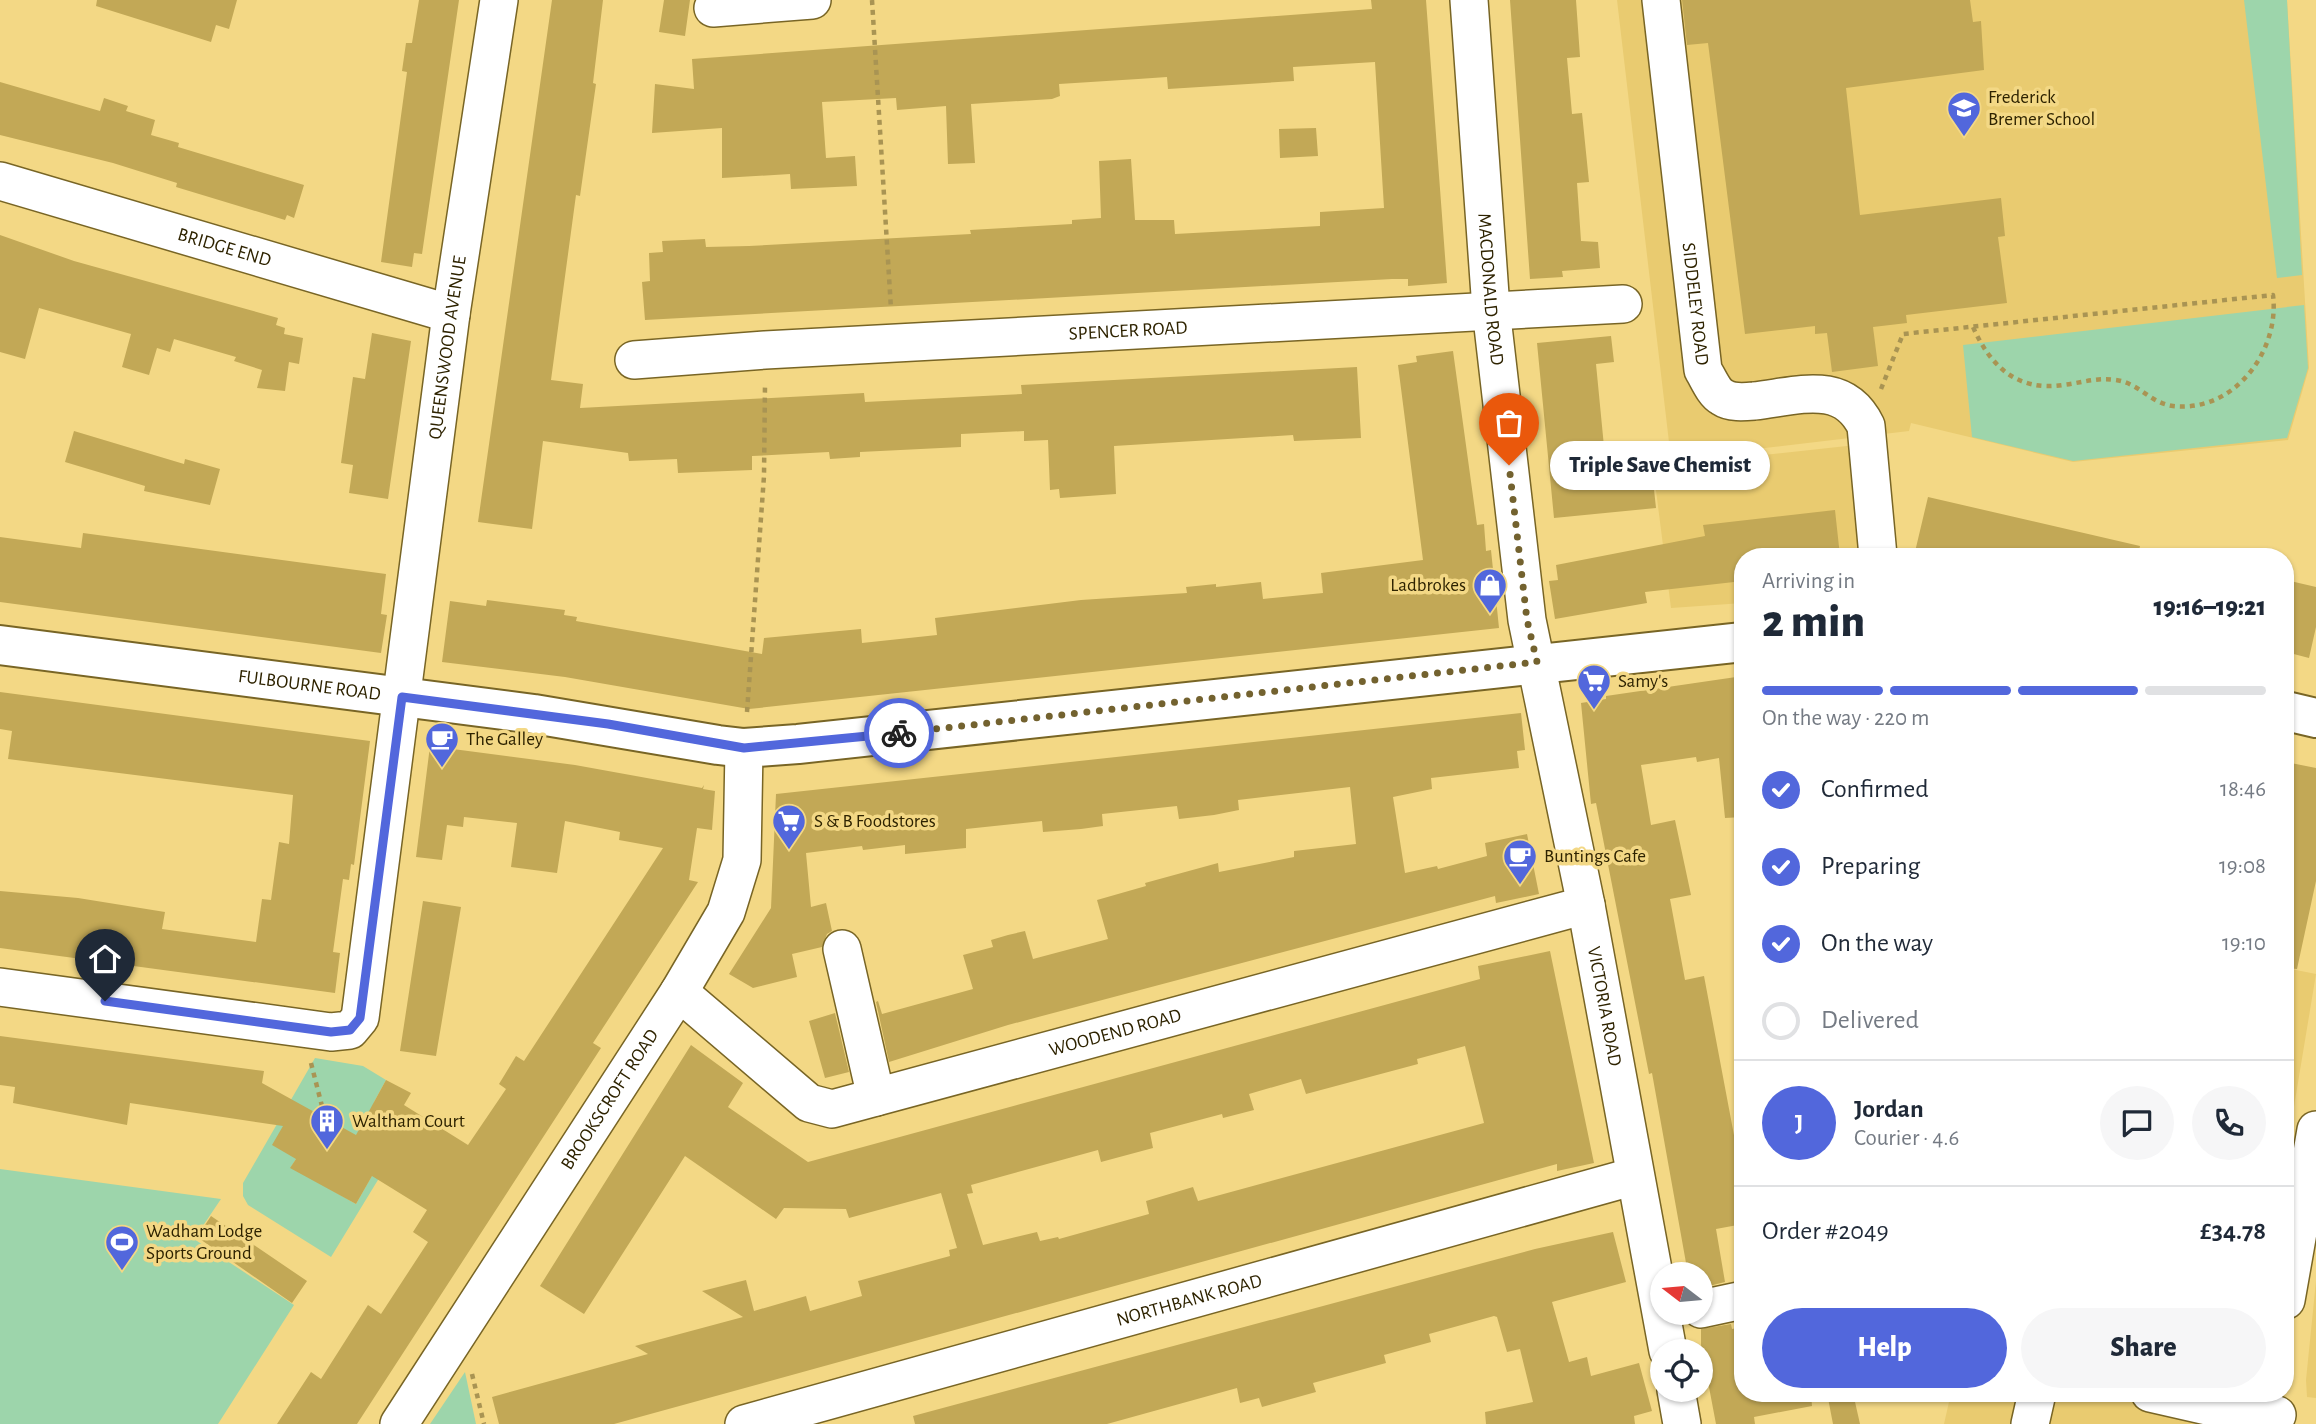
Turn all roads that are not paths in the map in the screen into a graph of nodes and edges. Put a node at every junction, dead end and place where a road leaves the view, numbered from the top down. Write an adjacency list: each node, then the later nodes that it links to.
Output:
1 (499, 0): 9 (street, QUEENSWOOD AVENUE)
2 (812, 0): 5 (street)
3 (1469, 0): 8 (street, MACDONALD ROAD)
4 (1661, 0): 11 (street, SIDDELEY ROAD)
5 (713, 8)
6 (0, 181): 9 (street, BRIDGE END)
7 (1623, 304): 8 (street, SPENCER ROAD)
8 (1491, 309): 10 (street, SPENCER ROAD); 14 (street, MACDONALD ROAD)
9 (451, 314): 15 (street, QUEENSWOOD AVENUE)
10 (634, 360)
11 (1877, 548)
12 (1734, 643): 14 (main road, FULBOURNE ROAD)
13 (0, 645): 15 (main road, FULBOURNE ROAD)
14 (1537, 662): 18 (main road, FULBOURNE ROAD); 19 (street, VICTORIA ROAD)
15 (402, 697): 18 (main road, FULBOURNE ROAD); 21 (street, QUEENSWOOD AVENUE)
16 (2294, 713): 17 (main road)
17 (2316, 718)
18 (744, 748): 22 (street, BROOKSCROFT ROAD)
19 (1586, 905): 23 (street, WOODEND ROAD); 26 (street, VICTORIA ROAD)
20 (842, 950): 23 (street)
21 (0, 987)
22 (679, 992): 23 (street, WOODEND ROAD); 35 (street, BROOKSCROFT ROAD)
23 (876, 1097)
24 (2316, 1130): 25 (street)
25 (2297, 1174): 27 (street)
26 (1635, 1176): 30 (street, VICTORIA ROAD); 36 (street, NORTHBANK ROAD)
27 (2294, 1208)
28 (1734, 1302): 29 (street)
29 (1713, 1306)
30 (1671, 1327)
31 (1678, 1402): 37 (street)
32 (2035, 1402): 38 (street)
33 (2190, 1402): 34 (street)
34 (2280, 1411)
35 (399, 1424)
36 (744, 1424)
37 (1682, 1424)
38 (2030, 1424)

